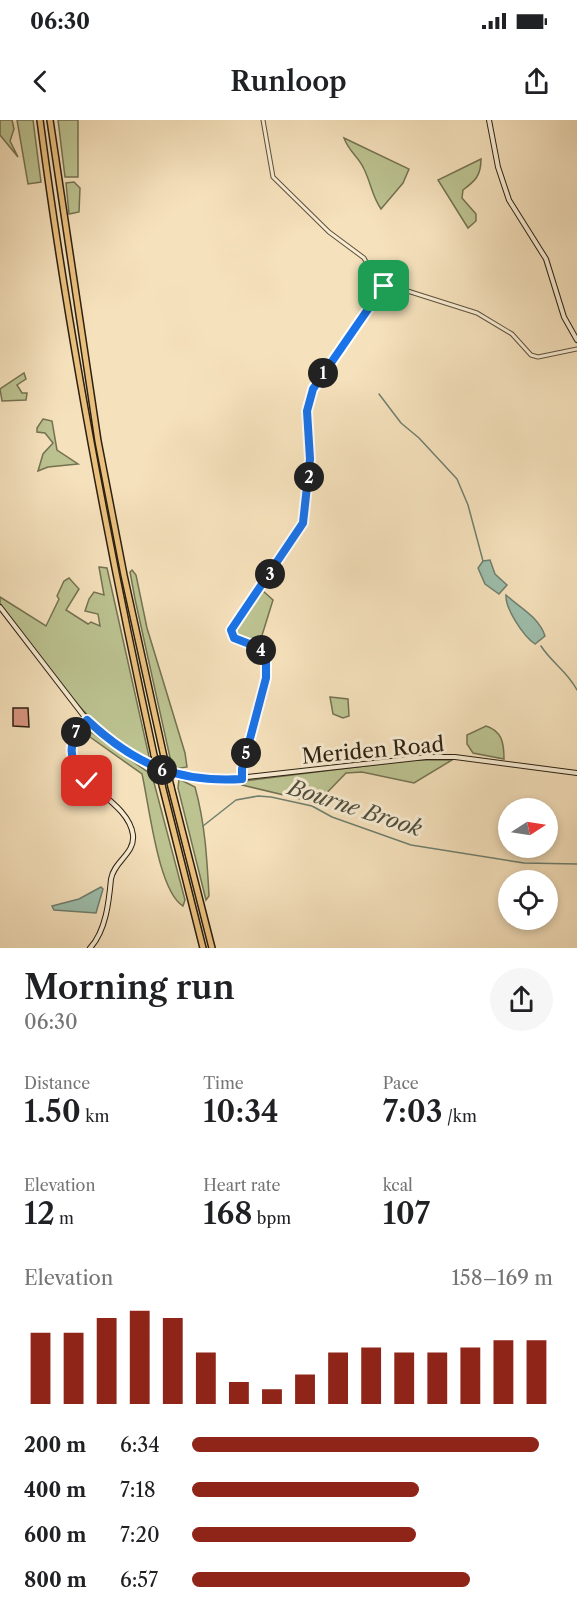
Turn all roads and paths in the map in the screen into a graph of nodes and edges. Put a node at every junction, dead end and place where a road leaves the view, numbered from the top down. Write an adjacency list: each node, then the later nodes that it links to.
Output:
1 (40, 120): 15 (highway, bridge)
2 (50, 120): 16 (highway, bridge)
3 (263, 120): 5 (street)
4 (489, 120): 8 (main road)
5 (376, 282): 6 (street); 7 (street)
6 (384, 286): 7 (street); 9 (street)
7 (380, 295): 13 (street)
8 (577, 340)
9 (577, 349)
10 (0, 607): 11 (main road, Meriden Road)
11 (87, 720): 13 (main road, Meriden Road); 14 (main road)
12 (577, 773): 13 (main road, Meriden Road)
13 (242, 779)
14 (90, 948)
15 (203, 948)
16 (212, 948)

